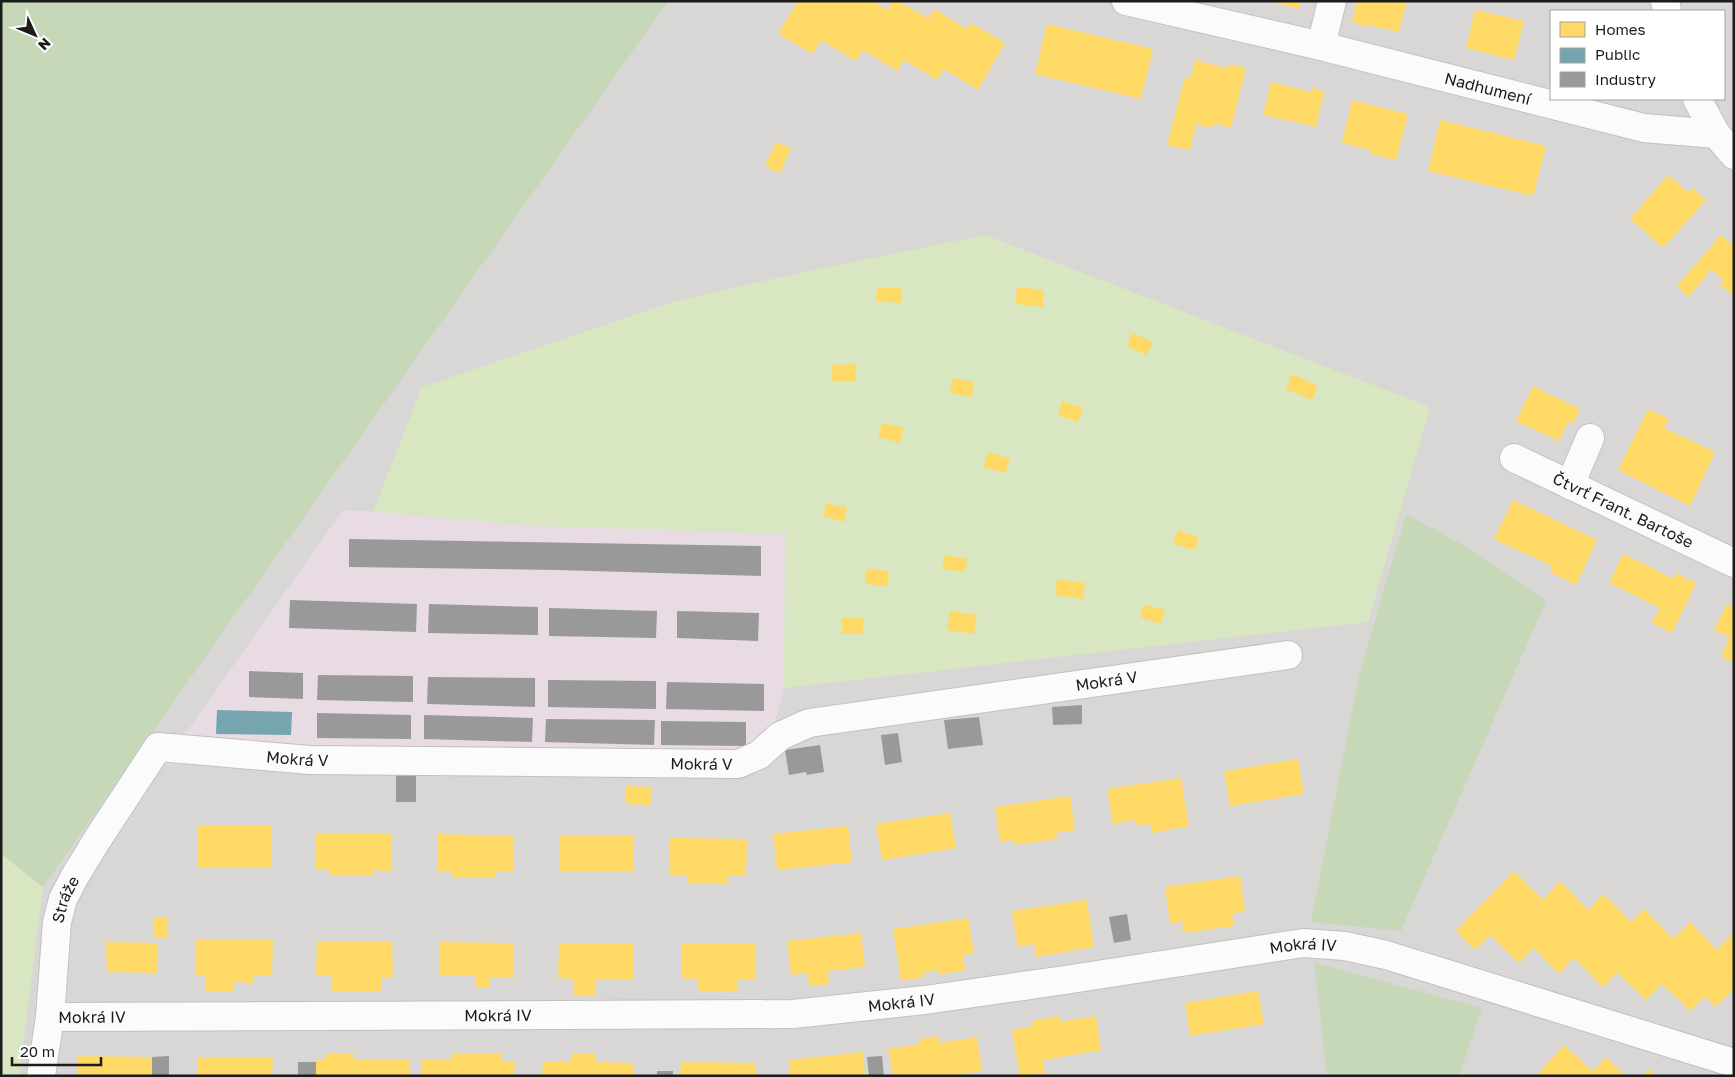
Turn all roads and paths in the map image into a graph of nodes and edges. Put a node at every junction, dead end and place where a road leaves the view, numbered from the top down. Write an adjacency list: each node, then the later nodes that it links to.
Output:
1 (1126, 1): 3 (street, Nadhumení)
2 (1332, 1): 3 (street)
3 (1321, 46): 5 (street, Nadhumení)
4 (1698, 100): 5 (street)
5 (1716, 134): 6 (street)
6 (1734, 155)
7 (1590, 438): 9 (street)
8 (1514, 458): 9 (street, Čtvrť Frant. Bartoše)
9 (1570, 485): 10 (street, Čtvrť Frant. Bartoše)
10 (1734, 563)
11 (1288, 655): 12 (street, Mokrá V)
12 (158, 747): 13 (street, Stráže)
13 (50, 1016): 14 (street, Mokrá IV); 15 (street, Stráže)
14 (1734, 1063)
15 (41, 1076)

